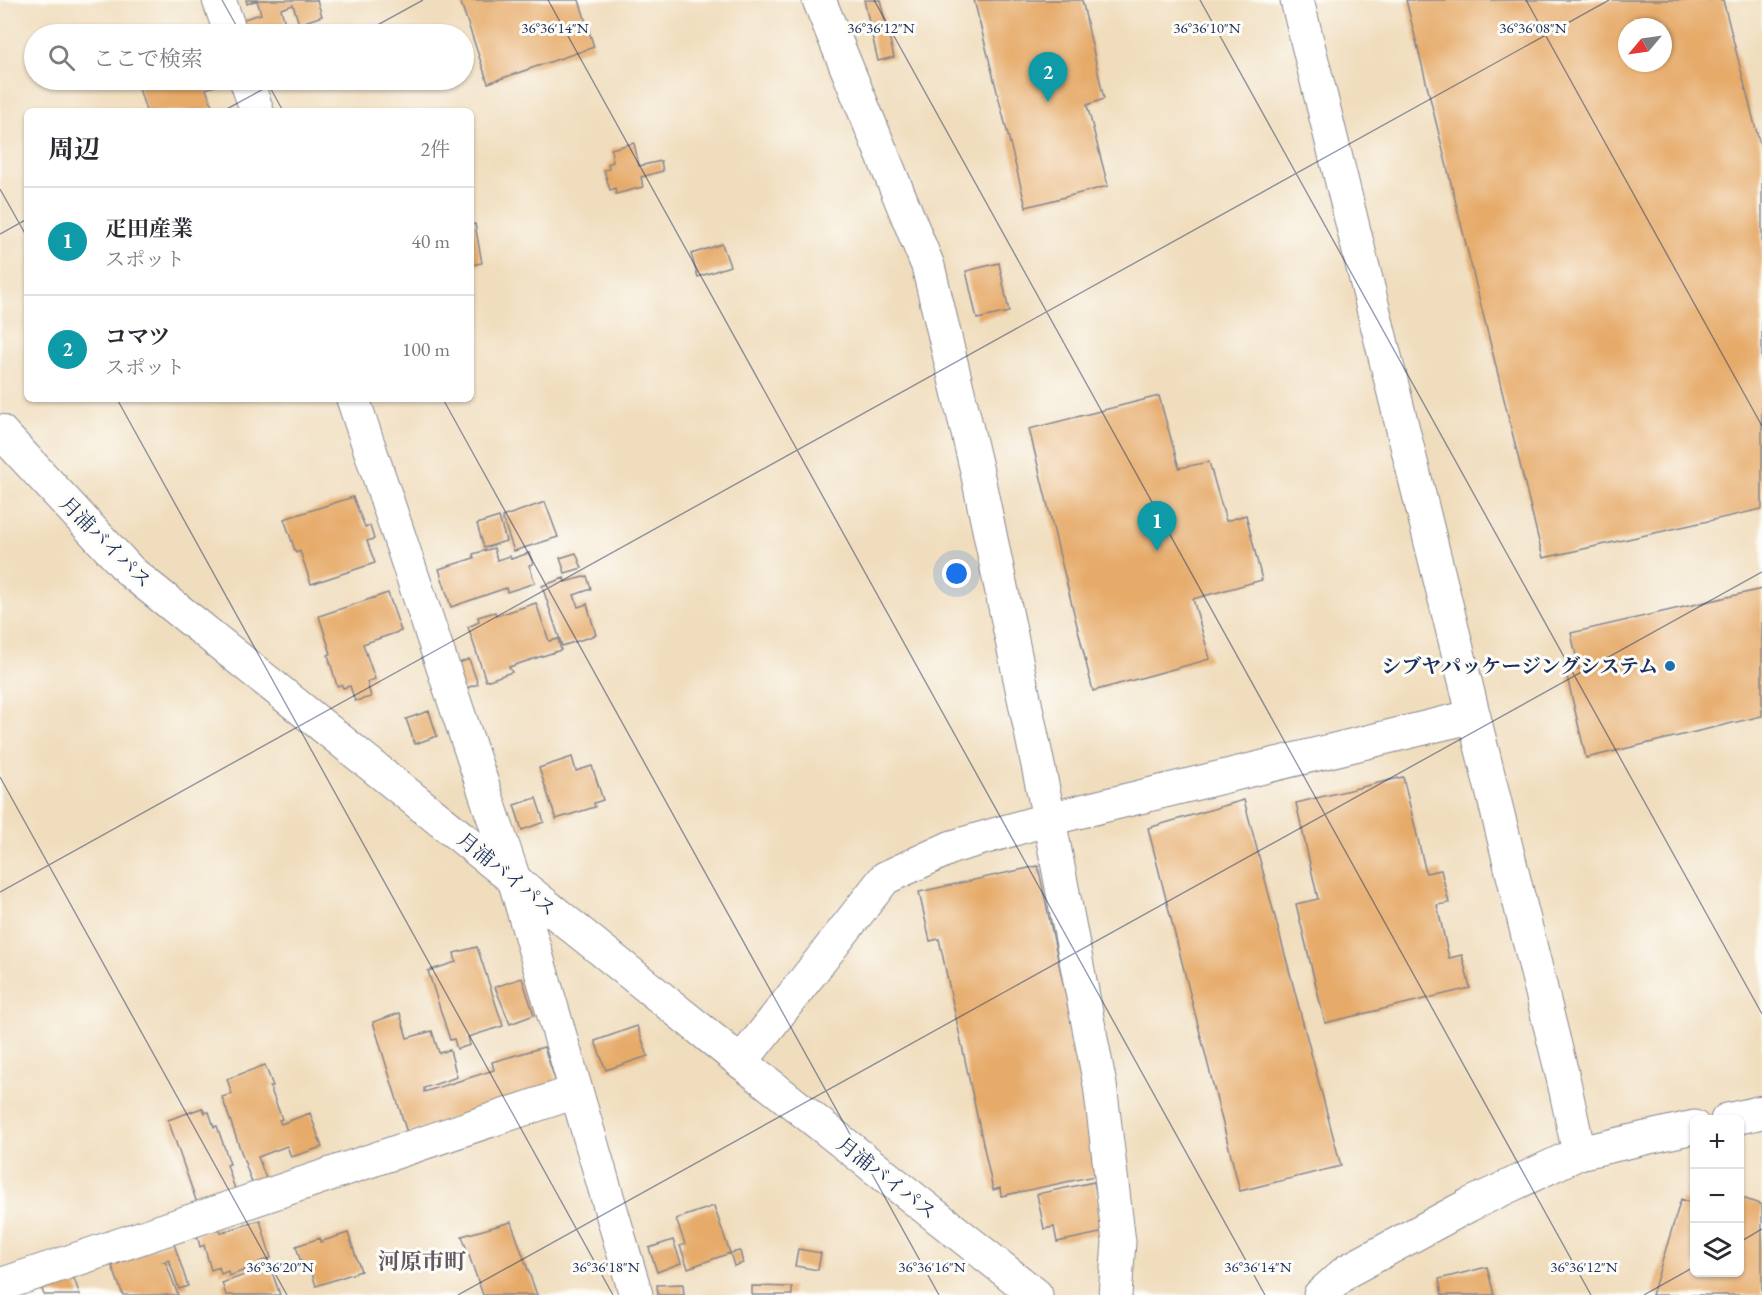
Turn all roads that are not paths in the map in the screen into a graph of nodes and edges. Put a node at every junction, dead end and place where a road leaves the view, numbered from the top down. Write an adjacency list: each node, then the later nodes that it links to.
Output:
1 (219, 0): 4 (main road)
2 (819, 0): 10 (main road)
3 (1297, 0): 9 (main road)
4 (227, 24)
5 (249, 90): 6 (main road)
6 (255, 108)
7 (354, 402): 11 (main road)
8 (0, 431): 11 (main road, 月浦バイパス)
9 (1474, 716): 10 (main road); 17 (main road)
10 (1049, 819): 12 (main road); 21 (main road)
11 (514, 879): 12 (main road, 月浦バイパス); 13 (main road)
12 (741, 1062): 20 (main road, 月浦バイパス)
13 (575, 1092): 18 (main road); 19 (main road)
14 (1762, 1112): 15 (main road)
15 (1744, 1116)
16 (1690, 1128): 17 (main road)
17 (1579, 1153): 22 (main road)
18 (0, 1285)
19 (636, 1295)
20 (1036, 1295)
21 (1115, 1295)
22 (1320, 1295)

